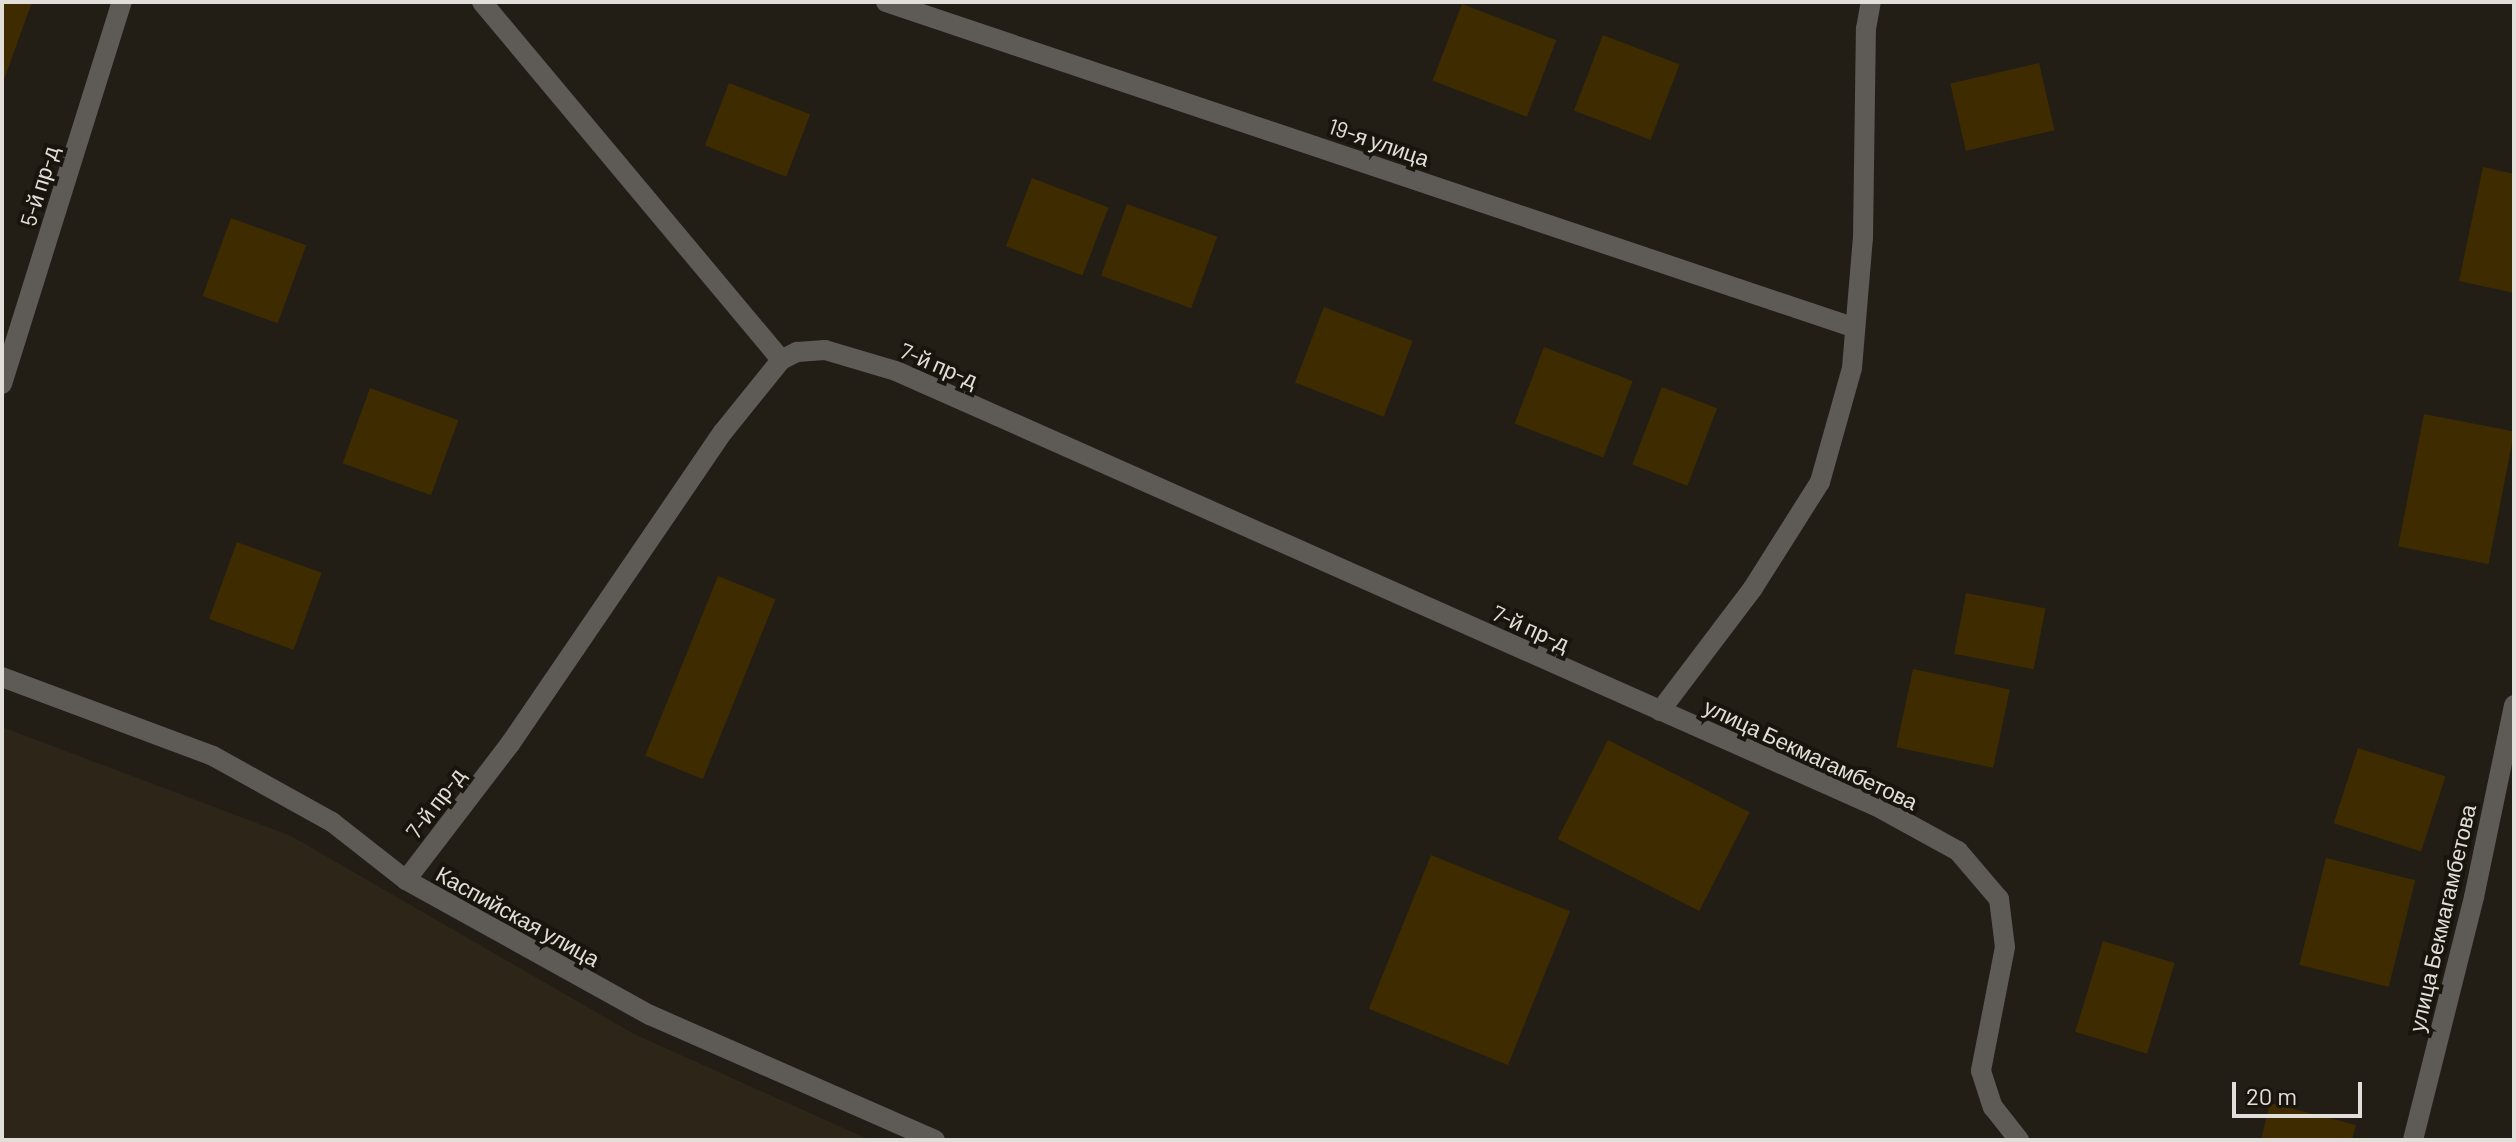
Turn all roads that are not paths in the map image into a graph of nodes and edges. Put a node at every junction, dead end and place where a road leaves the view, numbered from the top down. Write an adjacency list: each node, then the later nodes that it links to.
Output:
1 (122, 2): 7 (street, 5-й пр-д)
2 (482, 2): 6 (street)
3 (886, 2): 5 (street, 19-я улица)
4 (1871, 2): 5 (street)
5 (1855, 328): 10 (street)
6 (781, 360): 10 (street, 7-й пр-д); 11 (street, 7-й пр-д)
7 (2, 384)
8 (2, 677): 11 (street, Каспийская улица)
9 (2514, 705): 14 (street, улица Бекмагамбетова)
10 (1660, 711): 13 (street, улица Бекмагамбетова)
11 (406, 880): 12 (street, Каспийская улица)
12 (935, 1140)
13 (2019, 1140)
14 (2413, 1140)

